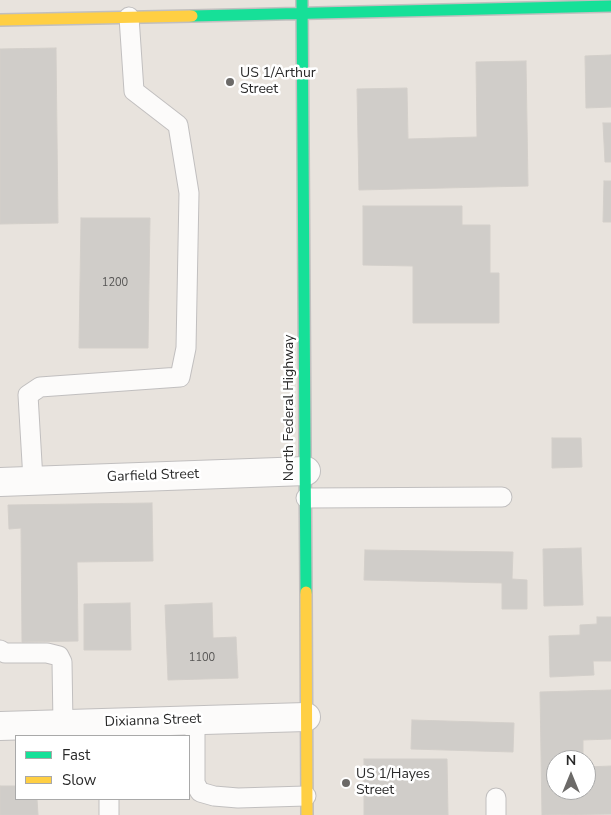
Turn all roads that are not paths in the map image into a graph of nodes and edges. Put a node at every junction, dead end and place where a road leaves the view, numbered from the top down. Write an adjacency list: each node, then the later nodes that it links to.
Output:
1 (302, 0): 3 (main road, North Federal Highway)
2 (611, 6): 3 (main road)
3 (302, 14): 4 (main road); 6 (main road, North Federal Highway)
4 (129, 17): 5 (main road); 7 (lane)
5 (0, 20)
6 (306, 471): 7 (street, Garfield Street); 10 (main road, North Federal Highway)
7 (33, 480): 8 (street, Garfield Street)
8 (0, 482)
9 (502, 497): 10 (lane)
10 (306, 498): 12 (main road, North Federal Highway)
11 (0, 650): 14 (lane)
12 (306, 717): 13 (street, Dixianna Street); 17 (main road, North Federal Highway)
13 (195, 720): 16 (street, Dixianna Street); 17 (lane)
14 (63, 724): 15 (street, Dixianna Street); 16 (street, Dixianna Street)
15 (0, 726)
16 (108, 729)
17 (306, 796): 20 (main road, North Federal Highway)
18 (109, 800): 19 (lane)
19 (109, 815)
20 (307, 815)

